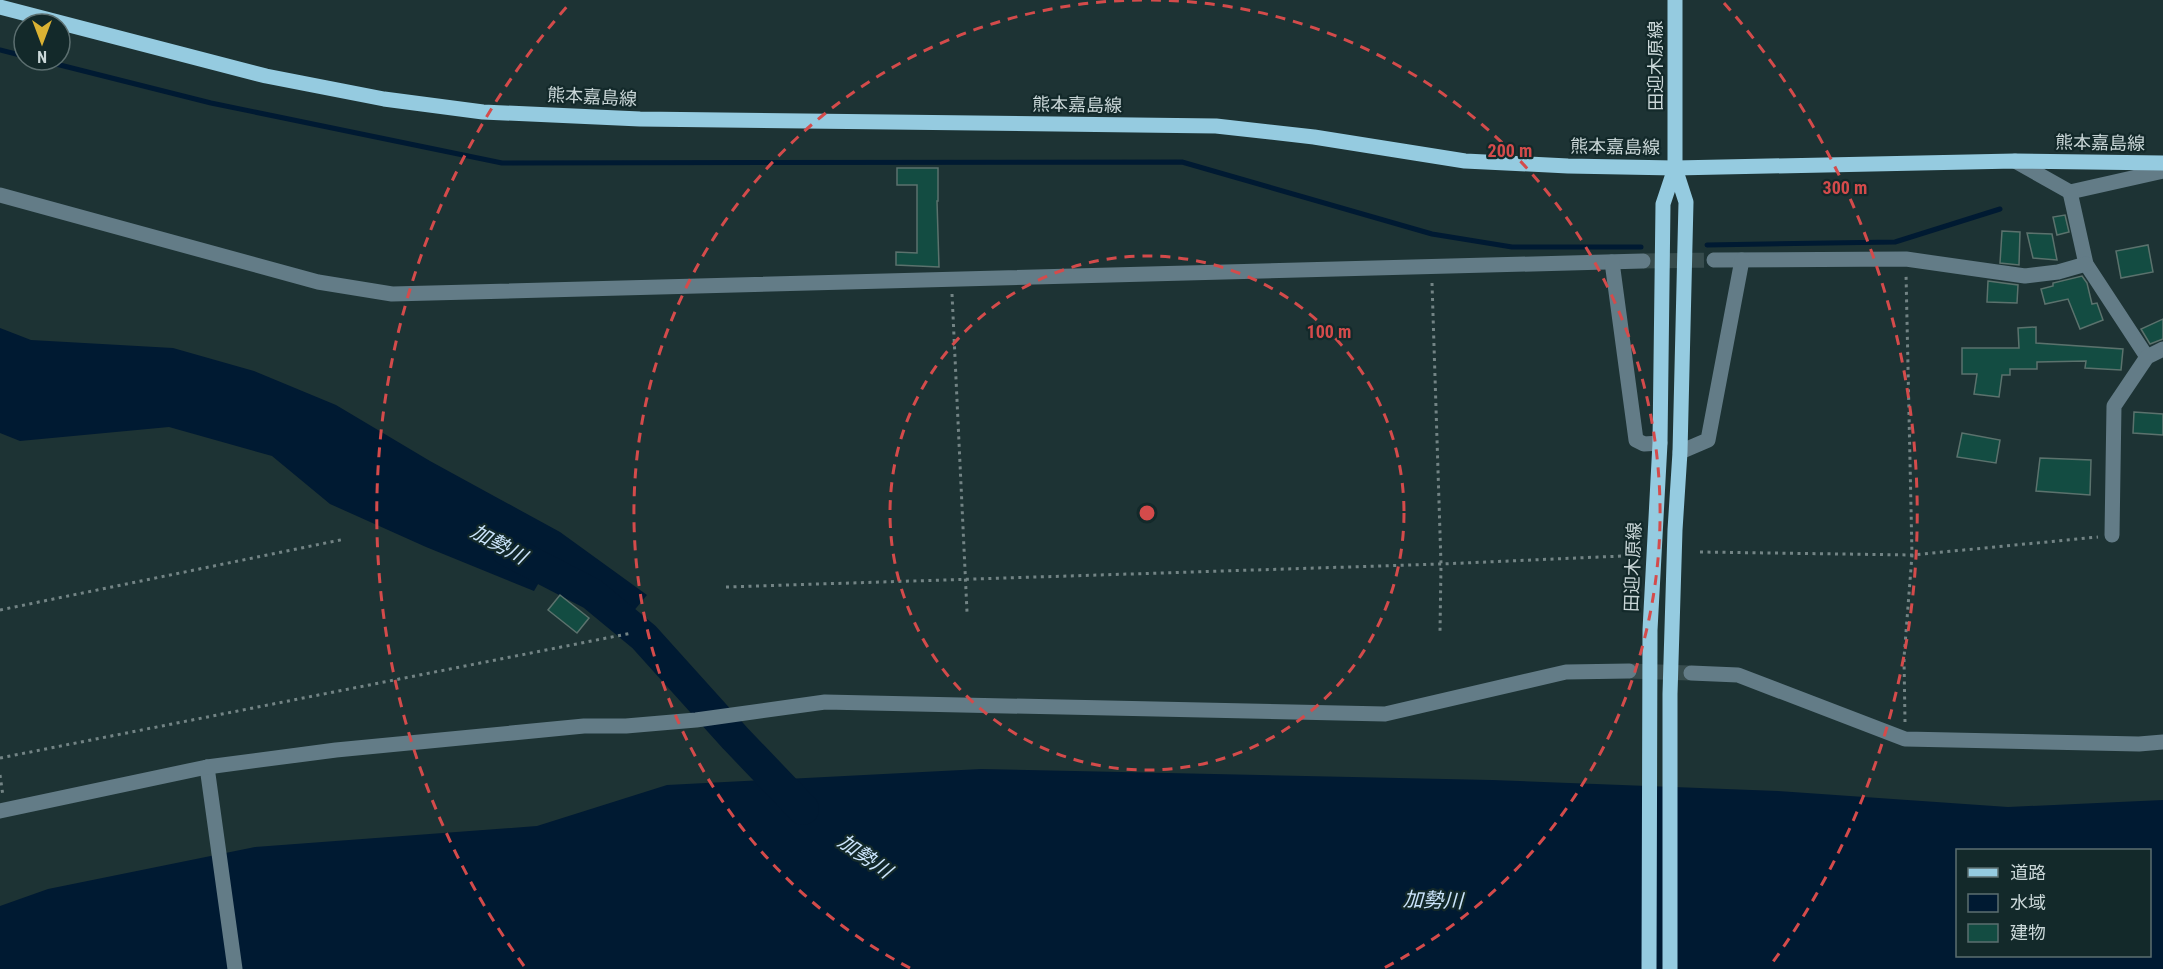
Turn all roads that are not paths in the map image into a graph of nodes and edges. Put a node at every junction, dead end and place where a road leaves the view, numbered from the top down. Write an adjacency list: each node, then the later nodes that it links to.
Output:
1 (1675, 0): 5 (main road, 田迎木原線)
2 (0, 6): 5 (main road, 熊本嘉島線)
3 (2015, 161): 4 (main road, 熊本嘉島線); 5 (main road, 熊本嘉島線); 7 (street)
4 (2163, 163)
5 (1675, 168): 16 (main road, 田迎木原線); 17 (main road, 田迎木原線)
6 (2163, 171): 7 (street)
7 (2070, 192): 13 (street)
8 (0, 195): 12 (street)
9 (1714, 260): 10 (street)
10 (1742, 260): 13 (street); 17 (street)
11 (1643, 261): 12 (street)
12 (1612, 262): 16 (street)
13 (2086, 264): 15 (street)
14 (2163, 349): 15 (street)
15 (2147, 357): 18 (street)
16 (1660, 443): 25 (main road, 田迎木原線)
17 (1680, 452): 26 (main road, 田迎木原線)
18 (2112, 535)
19 (1629, 671): 22 (street)
20 (1692, 673): 21 (street)
21 (2163, 741)
22 (207, 767): 23 (street); 24 (street)
23 (0, 811)
24 (235, 969)
25 (1649, 969)
26 (1671, 969)

